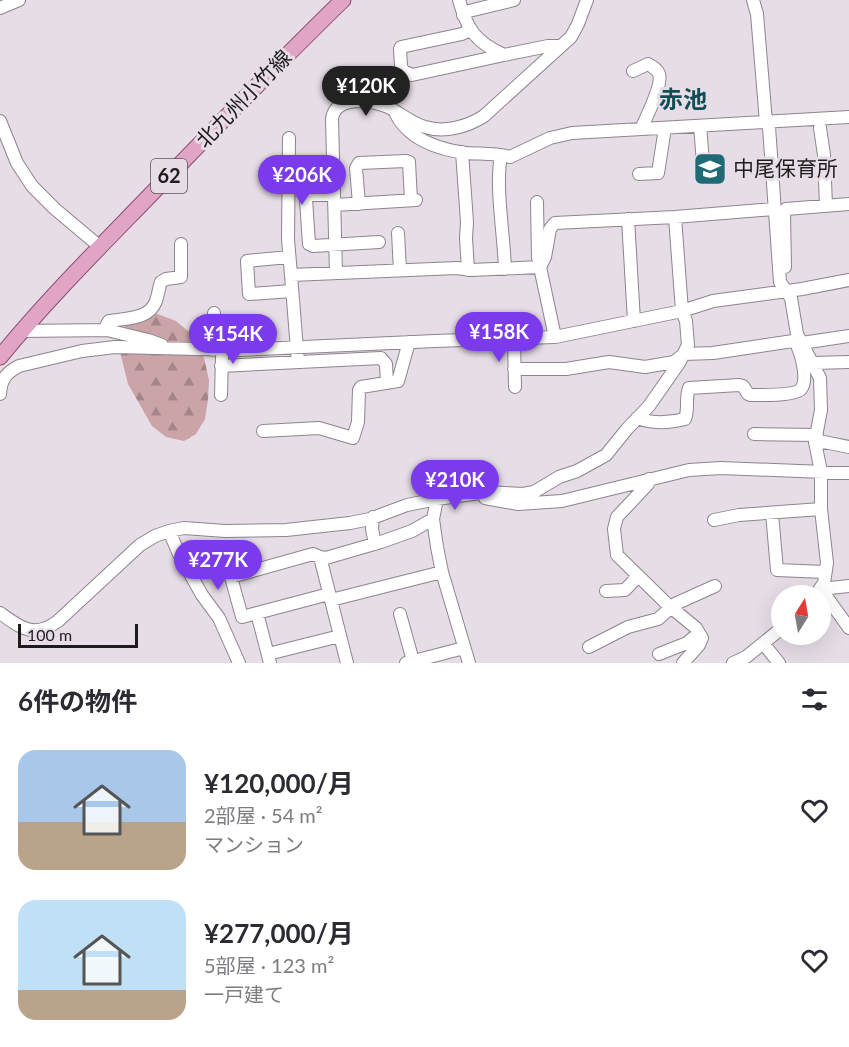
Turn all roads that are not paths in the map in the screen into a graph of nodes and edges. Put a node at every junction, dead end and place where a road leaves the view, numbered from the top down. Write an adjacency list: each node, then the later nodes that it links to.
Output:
1 (19, 0): 7 (street)
2 (343, 0): 40 (main road, 北九州小竹線 / 62)
3 (459, 0): 8 (street)
4 (514, 0): 8 (street)
5 (587, 0): 10 (street)
6 (753, 0): 16 (street)
7 (0, 8)
8 (463, 15): 9 (street)
9 (470, 30): 11 (street); 11 (street)
10 (561, 46): 11 (street); 13 (street)
11 (504, 55)
12 (633, 71): 20 (street)
13 (395, 112): 22 (street); 24 (street)
14 (849, 117): 16 (street)
15 (0, 121): 40 (street)
16 (766, 122): 17 (street); 33 (street)
17 (700, 126): 18 (street); 27 (street)
18 (665, 128): 20 (street); 26 (street)
19 (819, 128): 32 (street)
20 (641, 129): 23 (street)
21 (289, 138): 25 (street)
22 (462, 152): 23 (street); 45 (street)
23 (501, 154): 43 (street)
24 (333, 169): 25 (street); 28 (street)
25 (288, 171): 41 (street)
26 (639, 174)
27 (704, 174)
28 (334, 200): 30 (street); 39 (street); 39 (street)
29 (537, 202): 42 (street)
30 (359, 204): 30 (street)
31 (849, 204): 32 (street)
32 (826, 206): 47 (street)
33 (774, 209): 34 (street); 47 (street)
34 (675, 217): 35 (street); 52 (street)
35 (628, 219): 42 (street); 54 (street)
36 (398, 233): 44 (street)
37 (380, 242): 39 (street)
38 (181, 244): 55 (street)
39 (335, 244): 46 (street)
40 (99, 246): 56 (main road, 北九州小竹線 / 62)
41 (289, 257): 48 (street); 50 (street)
42 (541, 266): 43 (street); 58 (street)
43 (505, 269): 45 (street)
44 (400, 270): 45 (street); 46 (street)
45 (468, 270)
46 (336, 273): 48 (street)
47 (779, 273): 51 (street)
48 (291, 276): 50 (street)
49 (849, 280): 51 (street)
50 (292, 291): 62 (street)
51 (785, 291): 52 (street); 60 (street)
52 (682, 311): 54 (street); 65 (street)
53 (214, 313): 64 (street)
54 (634, 321): 58 (street)
55 (104, 330): 56 (street); 63 (street)
56 (21, 332): 66 (main road, 北九州小竹線 / 62)
57 (849, 336): 60 (street)
58 (555, 338): 59 (street)
59 (514, 339): 61 (street); 71 (street)
60 (800, 341): 65 (street); 69 (street); 76 (street)
61 (409, 342): 62 (street); 72 (street)
62 (297, 347): 64 (street); 67 (street)
63 (169, 348): 64 (street); 74 (street)
64 (217, 350): 70 (street)
65 (684, 354): 71 (street); 76 (street)
66 (0, 357)
67 (298, 362): 70 (street); 72 (street)
68 (849, 362): 69 (street)
69 (813, 363): 79 (street)
70 (221, 366): 75 (street)
71 (514, 369): 73 (street)
72 (387, 383): 77 (street)
73 (514, 387)
74 (0, 394)
75 (221, 395)
76 (637, 418): 84 (street)
77 (263, 431)
78 (754, 434): 79 (street)
79 (816, 440): 80 (street); 81 (street)
80 (849, 447)
81 (821, 472): 82 (street); 83 (street); 86 (street)
82 (849, 473)
83 (649, 479): 84 (street); 96 (street)
84 (469, 495): 85 (street)
85 (437, 499): 88 (street); 89 (street)
86 (821, 509): 87 (street); 95 (street)
87 (772, 513): 90 (street); 95 (street)
88 (373, 518): 91 (street); 92 (street)
89 (433, 519): 92 (street); 94 (street)
90 (714, 520)
91 (169, 531): 105 (street); 119 (street)
92 (375, 544): 93 (street)
93 (320, 557): 102 (street); 106 (street)
94 (442, 572): 102 (street); 114 (street)
95 (825, 572): 97 (street)
96 (638, 576): 101 (street); 104 (street)
97 (820, 585)
98 (715, 586): 104 (street)
99 (849, 586): 100 (street)
100 (831, 589)
101 (606, 591)
102 (330, 597): 106 (street); 110 (street)
103 (831, 604): 108 (street)
104 (670, 607): 109 (street); 113 (street)
105 (0, 613)
106 (257, 613): 116 (street)
107 (400, 614): 117 (street)
108 (849, 628)
109 (699, 633): 115 (street); 122 (street)
110 (340, 636): 116 (street); 120 (street)
111 (771, 637): 112 (street)
112 (763, 643): 118 (street); 123 (street)
113 (589, 647)
114 (464, 648): 117 (street); 121 (street)
115 (659, 654)
116 (269, 659)
117 (409, 662)
118 (741, 662)
119 (239, 663)
120 (347, 663)
121 (469, 663)
122 (682, 663)
123 (779, 663)

